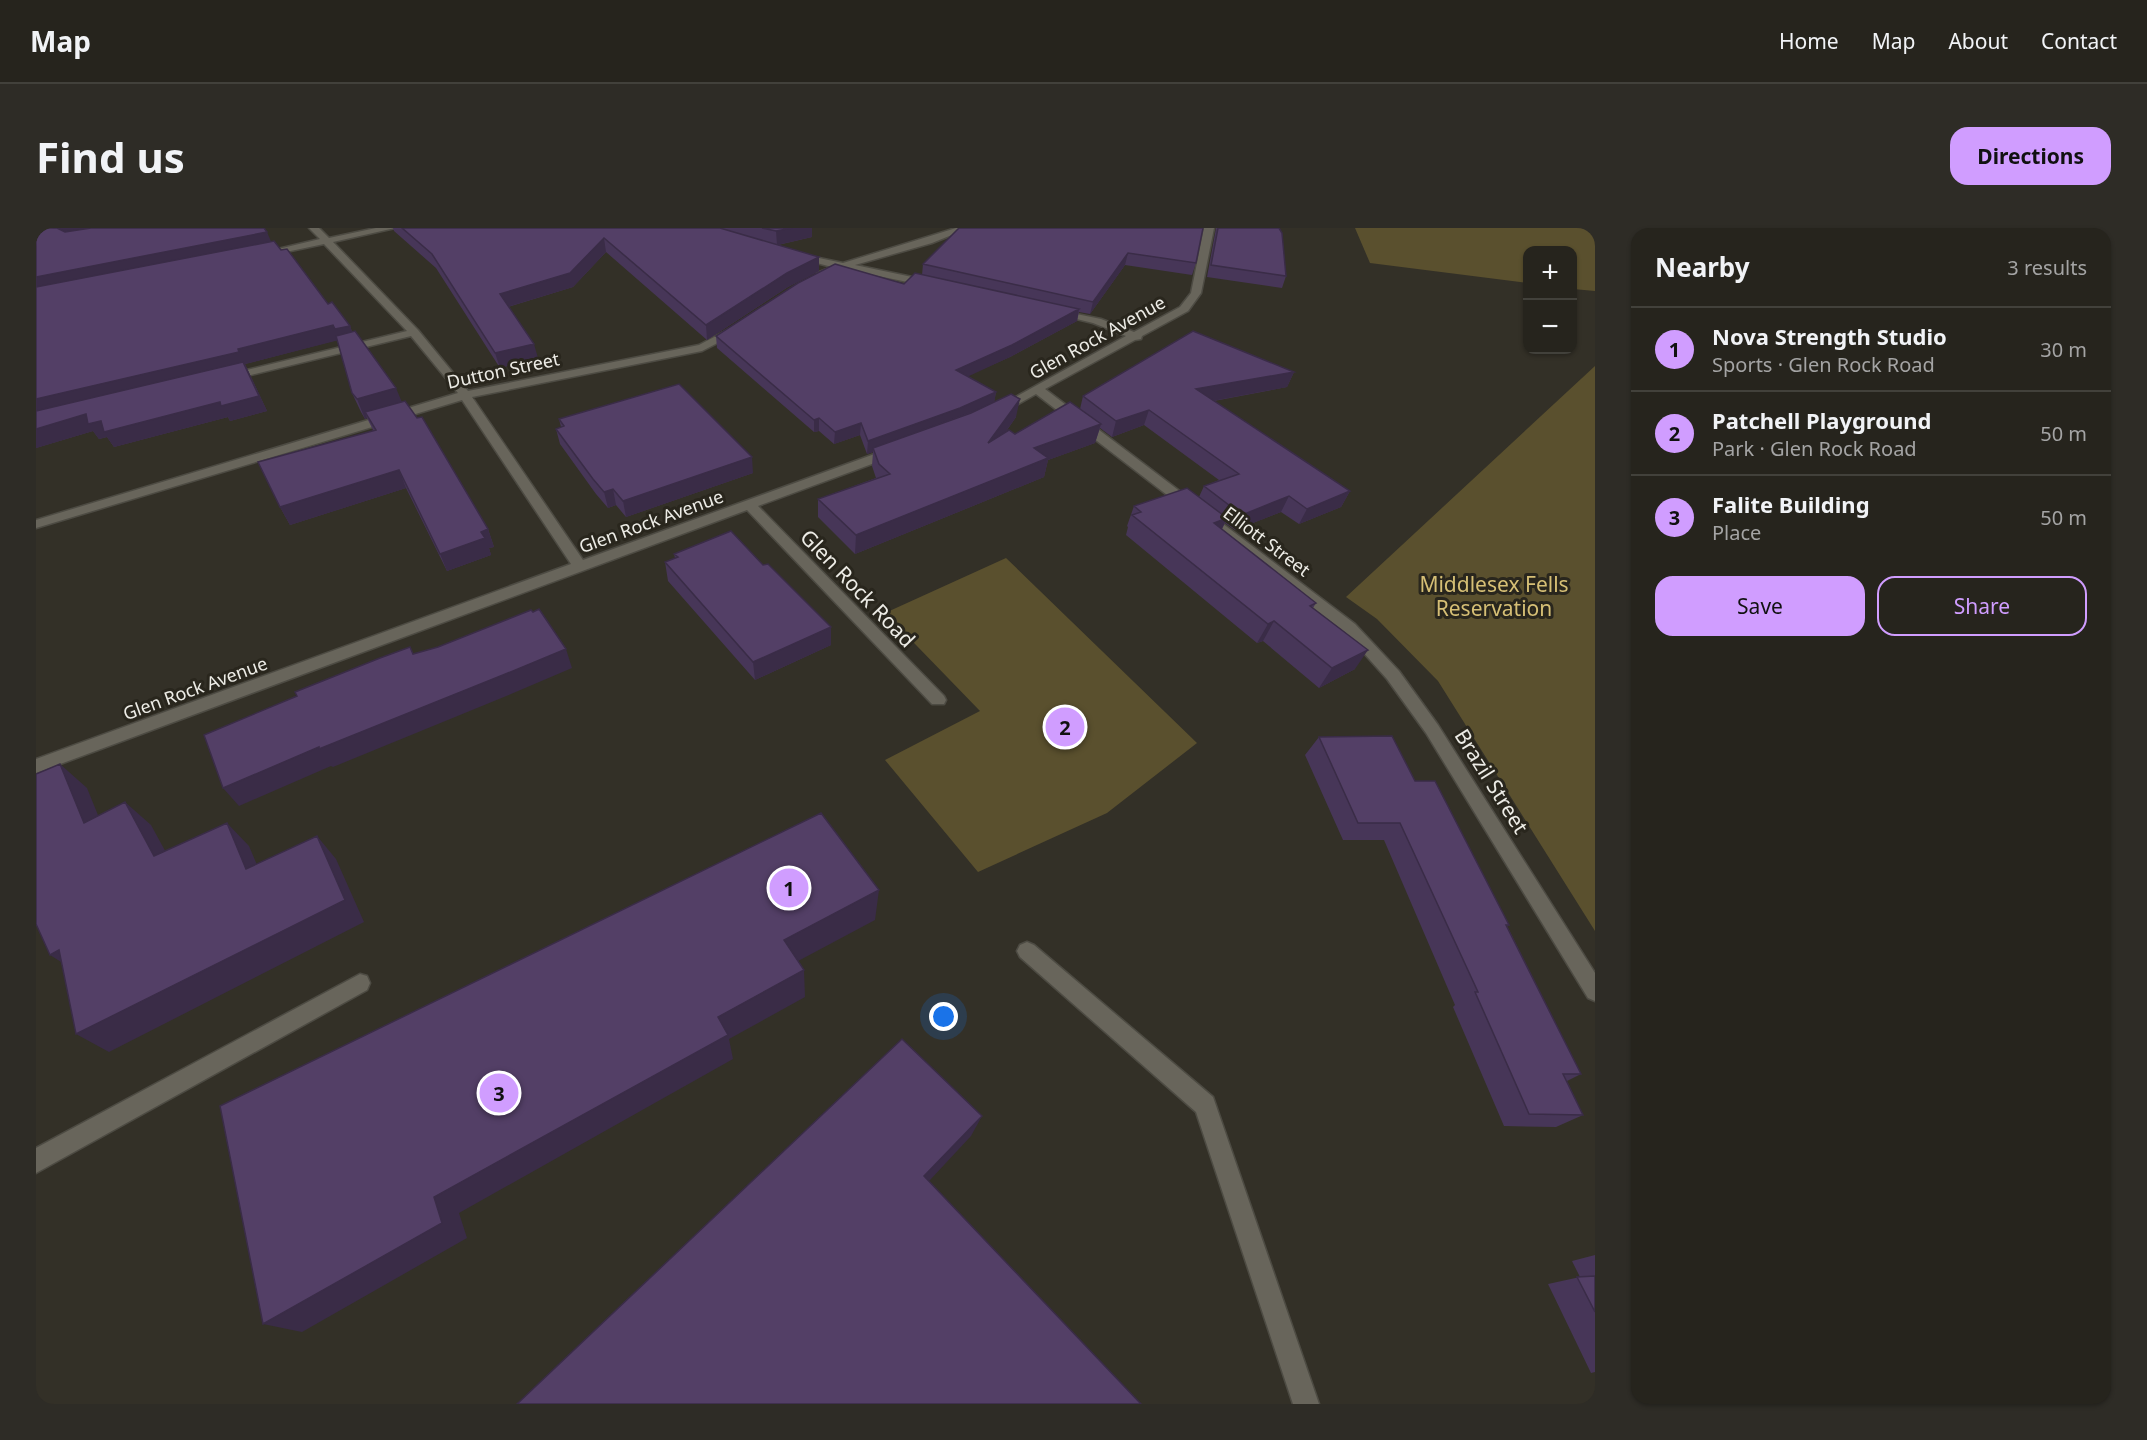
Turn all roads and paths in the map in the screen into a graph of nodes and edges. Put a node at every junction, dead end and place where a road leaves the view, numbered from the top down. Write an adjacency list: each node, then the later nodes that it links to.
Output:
1 (314, 228): 5 (street)
2 (390, 228): 5 (street)
3 (964, 228): 8 (street)
4 (1209, 228): 14 (street, Glen Rock Avenue)
5 (326, 241): 7 (street); 13 (street)
6 (783, 253): 8 (street)
7 (256, 255)
8 (844, 264): 9 (street); 10 (street)
9 (810, 281)
10 (945, 286)
11 (1044, 309): 14 (street)
12 (745, 324): 17 (street, Dutton Street)
13 (414, 332): 15 (street); 17 (street)
14 (1137, 337): 16 (street, Glen Rock Avenue)
15 (217, 380)
16 (1038, 390): 18 (street, Glen Rock Avenue); 23 (street, Elliott Street)
17 (465, 395): 21 (street, Dutton Street); 22 (street)
18 (984, 418)
19 (906, 447): 20 (street, Glen Rock Avenue)
20 (749, 504): 22 (street, Glen Rock Avenue); 24 (street, Glen Rock Road)
21 (36, 524)
22 (580, 567): 25 (street, Glen Rock Avenue)
23 (1330, 611): 28 (street, Brazil Street)
24 (938, 700)
25 (36, 766)
26 (1027, 951): 30 (street)
27 (360, 983): 29 (street)
28 (1595, 991)
29 (36, 1161)
30 (1306, 1404)

